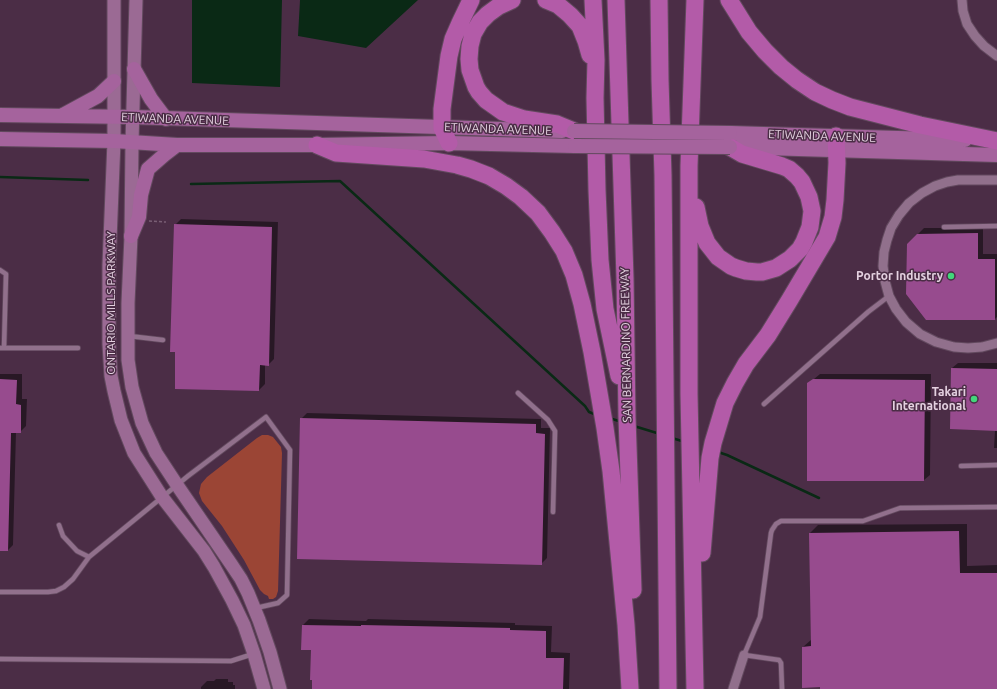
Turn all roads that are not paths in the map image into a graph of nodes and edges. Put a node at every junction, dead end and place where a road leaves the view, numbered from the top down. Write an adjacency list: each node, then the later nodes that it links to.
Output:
1 (114, 0): 14 (main road, ONTARIO MILLS PARKWAY)
2 (136, 0): 13 (main road, ONTARIO MILLS PARKWAY)
3 (471, 0): 21 (highway)
4 (512, 0): 22 (highway)
5 (546, 0): 15 (highway)
6 (593, 0): 15 (highway)
7 (616, 0): 47 (highway, SAN BERNARDINO FREEWAY)
8 (659, 0): 65 (highway)
9 (695, 0): 31 (highway)
10 (729, 0): 26 (highway)
11 (962, 0): 12 (street)
12 (997, 56)
13 (134, 69): 19 (main road, ONTARIO MILLS PARKWAY); 20 (main road)
14 (114, 80): 17 (main road); 18 (main road, ONTARIO MILLS PARKWAY)
15 (595, 98): 47 (highway)
16 (0, 115): 17 (main road, ETIWANDA AVENUE)
17 (61, 116): 18 (main road, ETIWANDA AVENUE)
18 (114, 118): 19 (main road, ETIWANDA AVENUE); 25 (main road, ONTARIO MILLS PARKWAY)
19 (133, 118): 20 (main road, ETIWANDA AVENUE); 27 (main road, ONTARIO MILLS PARKWAY)
20 (166, 119): 21 (main road, ETIWANDA AVENUE)
21 (446, 135): 22 (main road, ETIWANDA AVENUE); 30 (main road, ETIWANDA AVENUE)
22 (574, 138): 24 (main road, ETIWANDA AVENUE, bridge)
23 (0, 139): 25 (main road, ETIWANDA AVENUE)
24 (730, 140): 28 (main road, ETIWANDA AVENUE); 31 (highway)
25 (114, 141): 27 (main road, ETIWANDA AVENUE); 37 (main road, ONTARIO MILLS PARKWAY)
26 (997, 141): 28 (main road, ETIWANDA AVENUE)
27 (132, 142): 29 (main road, ETIWANDA AVENUE); 36 (main road, ONTARIO MILLS PARKWAY)
28 (836, 143): 32 (main road, ETIWANDA AVENUE); 67 (highway)
29 (177, 145): 30 (main road, ETIWANDA AVENUE); 36 (main road)
30 (317, 145): 63 (highway)
31 (690, 150): 66 (highway)
32 (997, 155)
33 (997, 180): 39 (street)
34 (997, 226): 35 (lane)
35 (944, 227)
36 (131, 236): 40 (main road, ONTARIO MILLS PARKWAY)
37 (110, 265): 40 (main road); 51 (main road, ONTARIO MILLS PARKWAY)
38 (0, 270): 43 (lane)
39 (890, 296): 42 (street); 46 (lane)
40 (128, 336): 41 (lane); 50 (main road, ONTARIO MILLS PARKWAY)
41 (163, 340)
42 (997, 343)
43 (2, 348): 44 (lane)
44 (78, 348)
45 (518, 393): 53 (lane)
46 (764, 404)
47 (627, 426): 64 (highway, SAN BERNARDINO FREEWAY)
48 (961, 466): 49 (lane)
49 (997, 466)
50 (177, 485): 51 (lane); 57 (main road, ONTARIO MILLS PARKWAY); 57 (lane)
51 (162, 498): 55 (lane); 58 (main road, ONTARIO MILLS PARKWAY)
52 (997, 507): 59 (lane)
53 (552, 512)
54 (59, 525): 55 (lane)
55 (89, 557): 56 (lane)
56 (0, 592)
57 (255, 609): 62 (main road, ONTARIO MILLS PARKWAY)
58 (254, 654): 60 (lane); 61 (main road, ONTARIO MILLS PARKWAY)
59 (744, 655): 68 (street); 69 (lane)
60 (0, 659)
61 (264, 689)
62 (280, 689)
63 (630, 689)
64 (636, 689)
65 (668, 689)
66 (695, 689)
67 (700, 689)
68 (733, 689)
69 (782, 689)

